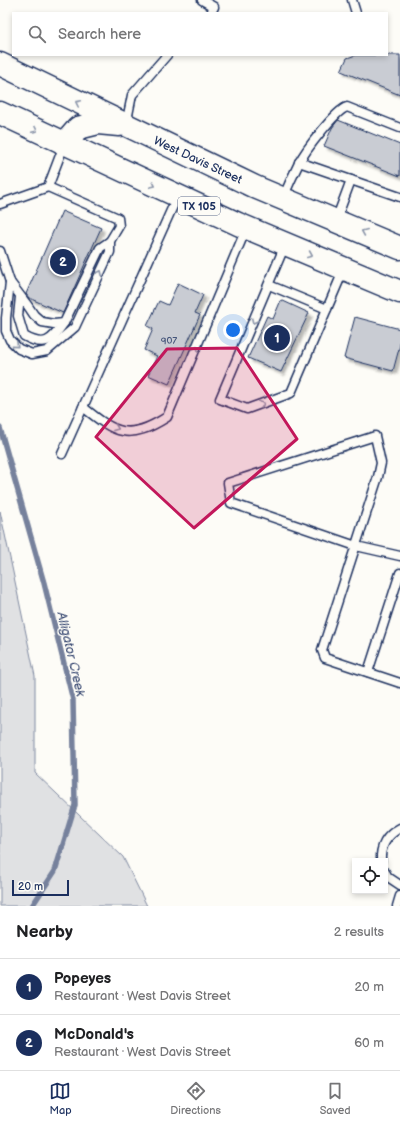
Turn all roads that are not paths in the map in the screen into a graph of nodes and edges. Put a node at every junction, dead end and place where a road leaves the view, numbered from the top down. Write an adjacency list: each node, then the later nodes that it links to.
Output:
1 (202, 0): 3 (lane)
2 (352, 0): 4 (lane)
3 (214, 7)
4 (356, 12)
5 (166, 56): 8 (lane)
6 (0, 64): 8 (main road, West Davis Street, one-way to 6)
7 (0, 113): 10 (main road, TX 105, one-way to 10)
8 (126, 126): 10 (main road); 16 (main road, West Davis Street)
9 (400, 128): 11 (lane)
10 (64, 144): 13 (lane); 14 (main road, TX 105, one-way to 14)
11 (299, 162): 12 (lane); 16 (lane)
12 (351, 180): 15 (lane); 18 (lane)
13 (48, 187): 17 (lane); 20 (lane)
14 (177, 196): 19 (main road, TX 105); 31 (lane)
15 (400, 197)
16 (282, 198): 18 (main road, West Davis Street)
17 (0, 204)
18 (336, 220): 22 (main road, West Davis Street, one-way to 18)
19 (246, 227): 21 (main road, TX 105); 31 (lane, one-way to 19)
20 (110, 241): 25 (lane, one-way to 20); 30 (lane)
21 (286, 244): 24 (main road, TX 105, one-way to 24); 26 (lane)
22 (399, 246)
23 (0, 251): 25 (lane)
24 (344, 269): 27 (main road, TX 105); 29 (lane)
25 (10, 282): 28 (lane)
26 (269, 285): 29 (lane); 29 (lane, one-way to 29)
27 (400, 292)
28 (20, 297): 30 (lane); 30 (lane)
29 (327, 309)
30 (64, 324)
31 (83, 407): 32 (lane)
32 (62, 454)
33 (356, 546): 33 (lane); 34 (lane); 36 (lane)
34 (400, 556)
35 (400, 573): 36 (lane)
36 (368, 672): 37 (lane)
37 (400, 683)
38 (400, 828): 39 (lane)
39 (381, 858)
40 (388, 878): 41 (lane)
41 (400, 885)
42 (400, 896): 43 (lane)
43 (397, 906)

